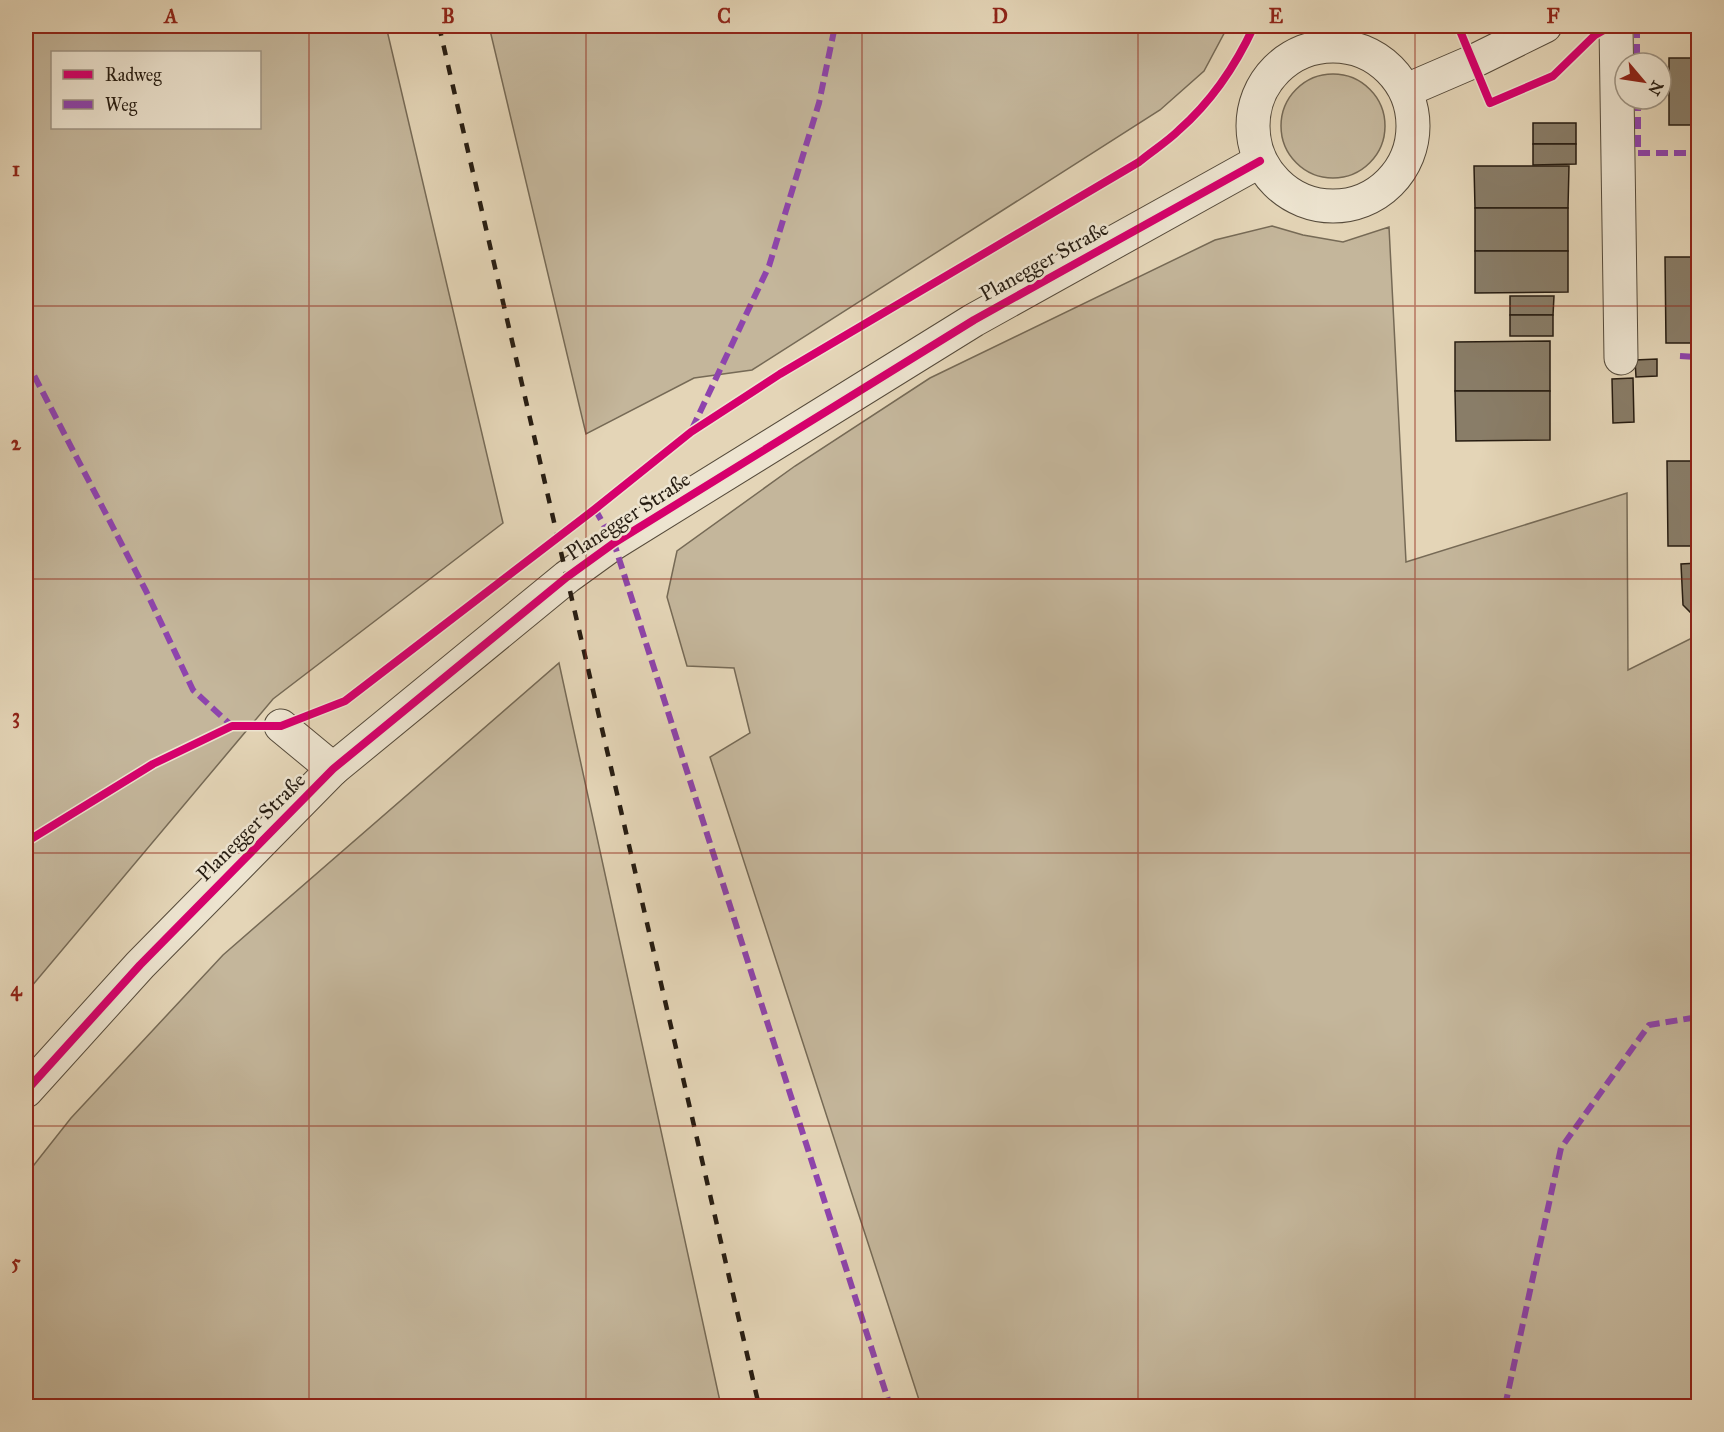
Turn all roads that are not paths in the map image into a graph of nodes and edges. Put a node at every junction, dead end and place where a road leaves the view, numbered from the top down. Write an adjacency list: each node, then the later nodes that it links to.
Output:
1 (1545, 26): 5 (street)
2 (1616, 26): 7 (street)
3 (1310, 37): 4 (street); 6 (street)
4 (1364, 39): 5 (street)
5 (1407, 90): 6 (street)
6 (1260, 161): 9 (street, Planegger Straße)
7 (1621, 358)
8 (281, 726): 9 (street)
9 (333, 769): 10 (street, Planegger Straße)
10 (26, 1090)

